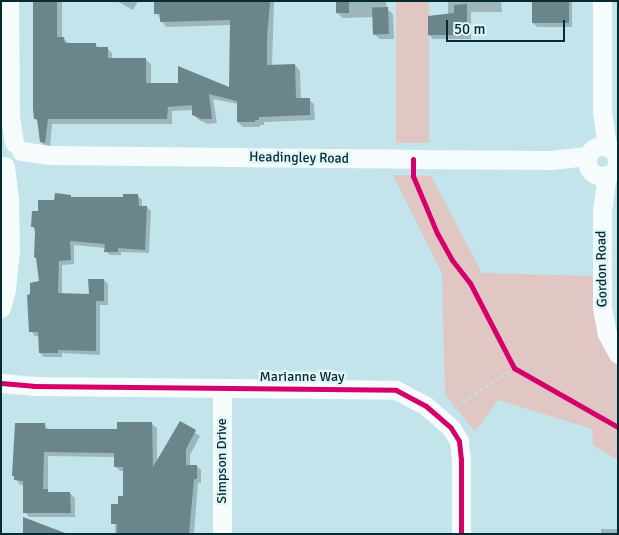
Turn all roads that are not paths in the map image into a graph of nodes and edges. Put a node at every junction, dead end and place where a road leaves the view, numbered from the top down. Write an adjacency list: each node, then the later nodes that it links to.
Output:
1 (10, 1): 3 (street)
2 (602, 1): 4 (street, Gordon Road)
3 (10, 155): 4 (street, Headingley Road); 5 (street)
4 (605, 161): 6 (street, Gordon Road)
5 (1, 308)
6 (618, 354)
7 (1, 383): 8 (street, Marianne Way)
8 (33, 386): 9 (street, Marianne Way); 10 (street, Marianne Way)
9 (222, 388): 11 (street, Simpson Drive); 12 (street, Marianne Way)
10 (1, 392)
11 (222, 534)
12 (462, 534)

